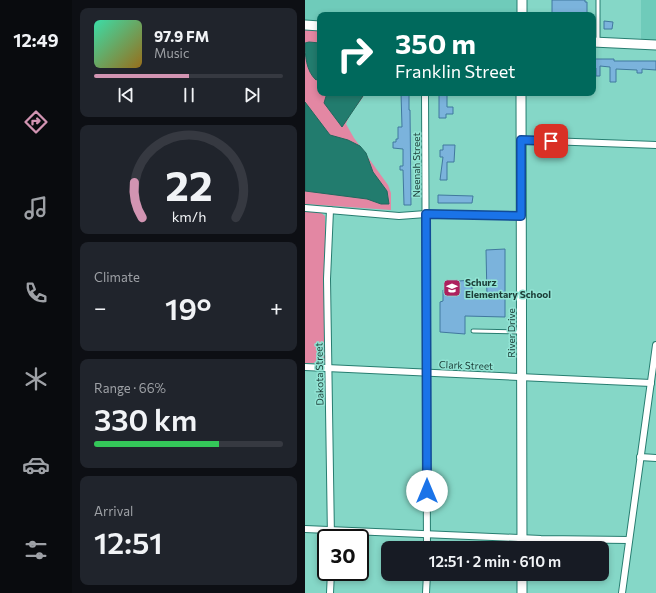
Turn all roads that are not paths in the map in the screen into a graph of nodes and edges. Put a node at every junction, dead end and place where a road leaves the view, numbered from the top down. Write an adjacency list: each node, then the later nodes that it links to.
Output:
1 (522, 0): 3 (street)
2 (598, 0): 6 (lane)
3 (522, 12)
4 (305, 25): 5 (street)
5 (317, 26)
6 (596, 42): 7 (street)
7 (656, 45)
8 (425, 96): 14 (street, Neenah Street)
9 (521, 96): 10 (street, River Drive)
10 (521, 140): 11 (street); 15 (street, River Drive)
11 (656, 145)
12 (305, 208): 13 (street)
13 (330, 210): 14 (street); 20 (street, Dakota Street)
14 (426, 214): 15 (street); 21 (street, Neenah Street)
15 (521, 216): 17 (street, River Drive)
16 (473, 331): 17 (lane)
17 (522, 332): 22 (street, River Drive)
18 (656, 345): 23 (street)
19 (305, 367): 20 (street, Clark Street)
20 (330, 369): 21 (street, Clark Street); 28 (street, Dakota Street)
21 (427, 374): 22 (street, Clark Street); 30 (street, Neenah Street)
22 (523, 377): 23 (street, Clark Street); 31 (street, River Drive)
23 (651, 383): 24 (street)
24 (640, 457): 25 (street); 32 (street)
25 (656, 458)
26 (305, 529): 27 (street)
27 (317, 529)
28 (331, 529)
29 (369, 532): 30 (street)
30 (428, 534): 31 (street); 33 (street, Neenah Street)
31 (521, 538): 32 (street); 34 (street, River Drive)
32 (629, 540): 41 (street)
33 (428, 541)
34 (521, 541)
35 (331, 581): 38 (street)
36 (427, 581): 39 (street)
37 (522, 581): 40 (street)
38 (330, 593)
39 (426, 593)
40 (522, 593)
41 (622, 593)

